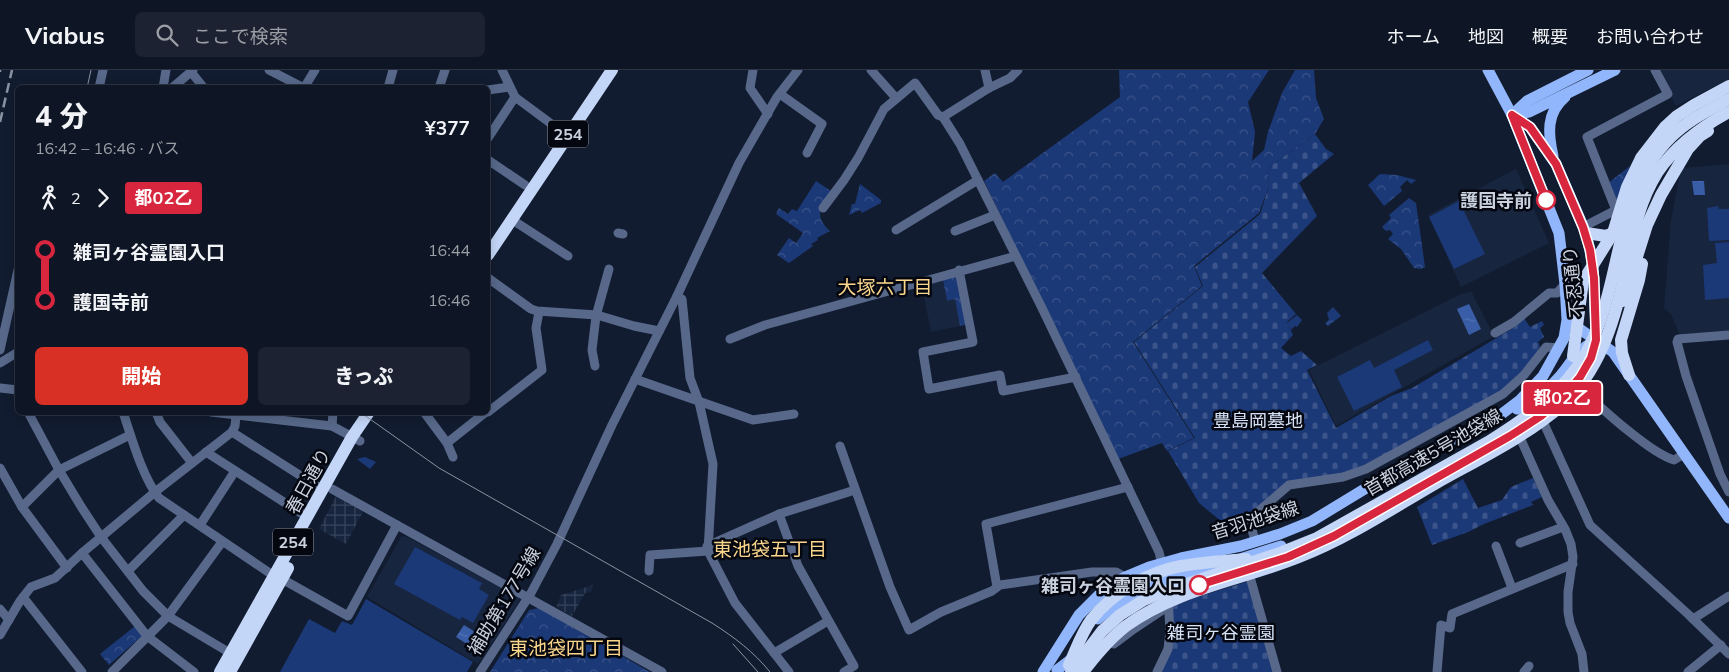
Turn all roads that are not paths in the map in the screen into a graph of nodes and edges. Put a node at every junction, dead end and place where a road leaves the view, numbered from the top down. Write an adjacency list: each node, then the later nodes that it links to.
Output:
1 (103, 70): 20 (street)
2 (166, 70): 21 (street)
3 (269, 70): 24 (street)
4 (315, 70): 25 (street)
5 (393, 70): 26 (street)
6 (445, 70): 27 (street)
7 (603, 70): 42 (highway, 254)
8 (612, 70): 51 (highway, 254)
9 (753, 70): 38 (street)
10 (798, 70): 33 (street, 補助第177号線)
11 (871, 70): 35 (street)
12 (985, 70): 31 (street)
13 (1018, 70): 31 (street)
14 (1488, 70): 39 (main road, 不忍通り)
15 (1588, 70): 39 (main road)
16 (1615, 70): 30 (main road)
17 (1655, 70): 53 (street)
18 (192, 71): 22 (street); 23 (street)
19 (505, 71): 29 (street)
20 (100, 85)
21 (164, 85)
22 (176, 85)
23 (202, 85)
24 (298, 85)
25 (306, 85)
26 (389, 85)
27 (440, 85)
28 (1729, 86): 55 (highway)
29 (509, 87): 32 (street); 34 (street)
30 (1581, 87): 39 (main road); 46 (main road)
31 (989, 88): 40 (street)
32 (490, 90)
33 (780, 94): 38 (street, 補助第177号線); 44 (street)
34 (515, 97): 42 (street); 43 (street)
35 (896, 98): 40 (street); 49 (street)
36 (1729, 99): 140 (highway, 首都高速5号池袋線, bridge)
37 (1729, 112): 180 (highway, 首都高速5号池袋線, bridge)
38 (768, 114): 66 (street, 補助第177号線)
39 (1512, 115): 46 (main road, 不忍通り); 65 (main road, 音羽池袋線)
40 (943, 117): 47 (street)
41 (1729, 118): 68 (highway)
42 (561, 131): 48 (highway, 254)
43 (490, 135)
44 (807, 153)
45 (490, 161): 48 (street)
46 (1556, 164): 53 (main road, 不忍通り)
47 (978, 180): 50 (street); 52 (street)
48 (525, 185): 56 (highway, 254)
49 (823, 208)
50 (995, 215): 54 (street); 59 (street)
51 (511, 219): 57 (highway, 254); 58 (street)
52 (896, 230)
53 (1584, 230): 55 (highway); 60 (main road, 不忍通り)
54 (954, 231)
55 (1613, 233): 60 (highway)
56 (490, 236)
57 (490, 252)
58 (568, 256)
59 (1016, 256): 62 (street); 84 (street)
60 (1593, 264): 71 (highway); 76 (main road, 不忍通り)
61 (609, 269): 69 (street)
62 (959, 270): 75 (street); 84 (street)
63 (490, 279): 67 (street)
64 (15, 283): 78 (street)
65 (1565, 284): 70 (main road, 音羽池袋線); 73 (street)
66 (677, 296): 72 (street, 補助第177号線); 89 (street)
67 (539, 312): 69 (street); 90 (street)
68 (1624, 314): 76 (highway); 83 (highway)
69 (597, 315): 72 (street); 82 (street)
70 (1567, 320): 71 (main road, 不忍通り); 77 (main road, 音羽池袋線)
71 (1578, 328): 76 (main road, 不忍通り); 80 (highway)
72 (659, 331): 85 (street, 補助第177号線)
73 (1495, 333)
74 (1729, 335): 123 (street)
75 (730, 339)
76 (1596, 340): 80 (main road, 音羽池袋線); 83 (main road, 不忍通り); 86 (main road, 音羽池袋線)
77 (1559, 348): 103 (main road, 音羽池袋線); 134 (street)
78 (0, 350)
79 (15, 354): 81 (street)
80 (1573, 356): 103 (main road, 音羽池袋線)
81 (0, 363)
82 (595, 366)
83 (1629, 375): 113 (main road, 不忍通り)
84 (1076, 376): 119 (street)
85 (635, 379): 89 (street); 155 (street, 補助第177号線)
86 (1574, 384): 104 (main road, 音羽池袋線); 113 (street)
87 (0, 388): 88 (street)
88 (15, 391)
89 (699, 402): 91 (street); 138 (street)
90 (490, 410)
91 (794, 414)
92 (30, 415): 117 (street)
93 (124, 415): 108 (street)
94 (157, 415): 115 (street)
95 (229, 415): 102 (street)
96 (263, 415): 102 (street); 105 (street)
97 (333, 415): 105 (street)
98 (368, 415): 109 (highway, 春日通り / 254)
99 (376, 415): 109 (highway, 春日通り / 254)
100 (426, 415): 110 (street)
101 (483, 415): 110 (street)
102 (236, 416): 106 (street)
103 (1499, 416): 107 (street); 134 (main road, 音羽池袋線)
104 (1541, 416): 107 (main road, 音羽池袋線); 159 (street)
105 (332, 426): 109 (street)
106 (232, 432): 112 (street); 120 (street)
107 (1513, 434): 131 (street); 141 (main road, 音羽池袋線); 145 (main road, 音羽池袋線)
108 (130, 435): 117 (street); 122 (street)
109 (356, 439): 120 (highway, 春日通り / 254)
110 (446, 443): 114 (street)
111 (840, 446): 121 (street)
112 (206, 452): 115 (street); 118 (street)
113 (1684, 454): 125 (main road, 不忍通り)
114 (453, 457)
115 (192, 463): 122 (street)
116 (0, 468): 124 (street)
117 (59, 470): 124 (street); 132 (street)
118 (235, 471): 128 (street); 129 (street)
119 (1128, 487): 142 (street); 151 (street)
120 (327, 489): 128 (highway, 春日通り / 254); 130 (street); 149 (highway, 春日通り / 254)
121 (855, 490): 126 (street); 151 (street)
122 (155, 492): 127 (street); 132 (street)
123 (1729, 492)
124 (22, 507): 144 (street)
125 (1728, 513)
126 (779, 514): 138 (street); 161 (street)
127 (184, 515): 129 (street); 146 (street)
128 (307, 517): 149 (highway, 春日通り / 254)
129 (200, 525): 133 (street)
130 (397, 525): 149 (street); 155 (street)
131 (1563, 527): 135 (street); 143 (street)
132 (102, 537): 139 (street); 146 (street)
133 (222, 542): 149 (street); 158 (street)
134 (1256, 542): 136 (main road, 音羽池袋線)
135 (1520, 543)
136 (1241, 546): 141 (street); 142 (main road, 音羽池袋線)
137 (1496, 546): 152 (street)
138 (707, 548): 147 (street); 166 (street)
139 (82, 553): 144 (street); 163 (street)
140 (1277, 554): 168 (highway, bridge); 179 (highway, 首都高速5号池袋線, bridge)
141 (1244, 558): 145 (street); 150 (main road, 音羽池袋線)
142 (1162, 563): 148 (main road, 音羽池袋線); 150 (street)
143 (1573, 564): 152 (street); 185 (street)
144 (67, 568): 154 (street)
145 (1248, 570): 156 (main road, 音羽池袋線); 183 (street)
146 (128, 571): 158 (street)
147 (649, 571)
148 (1125, 577): 151 (street); 178 (main road, 音羽池袋線)
149 (278, 578): 165 (highway, 春日通り / 254); 173 (highway, 春日通り / 254)
150 (1165, 580): 156 (street); 168 (main road, 音羽池袋線)
151 (997, 587)
152 (1512, 588): 184 (street)
153 (1729, 596): 159 (street)
154 (23, 597): 160 (street); 169 (street)
155 (529, 597): 174 (street, 補助第177号線); 175 (street)
156 (1169, 601): 168 (main road, 音羽池袋線); 181 (street); 182 (street)
157 (0, 609): 160 (street)
158 (168, 616): 163 (street); 165 (street)
159 (1694, 619): 164 (street)
160 (9, 620): 162 (street)
161 (828, 621): 166 (street); 177 (street)
162 (0, 635)
163 (147, 636): 170 (street); 171 (street)
164 (1721, 645): 167 (street); 186 (street)
165 (230, 653): 172 (highway, 春日通り / 254)
166 (774, 653): 176 (street)
167 (1729, 654)
168 (1060, 671)
169 (82, 672)
170 (112, 672)
171 (194, 672)
172 (220, 672)
173 (230, 672)
174 (480, 672)
175 (662, 672)
176 (789, 672)
177 (844, 672)
178 (1043, 672)
179 (1071, 672)
180 (1083, 672)
181 (1088, 672)
182 (1157, 672)
183 (1278, 672)
184 (1437, 672)
185 (1584, 672)
186 (1688, 672)

